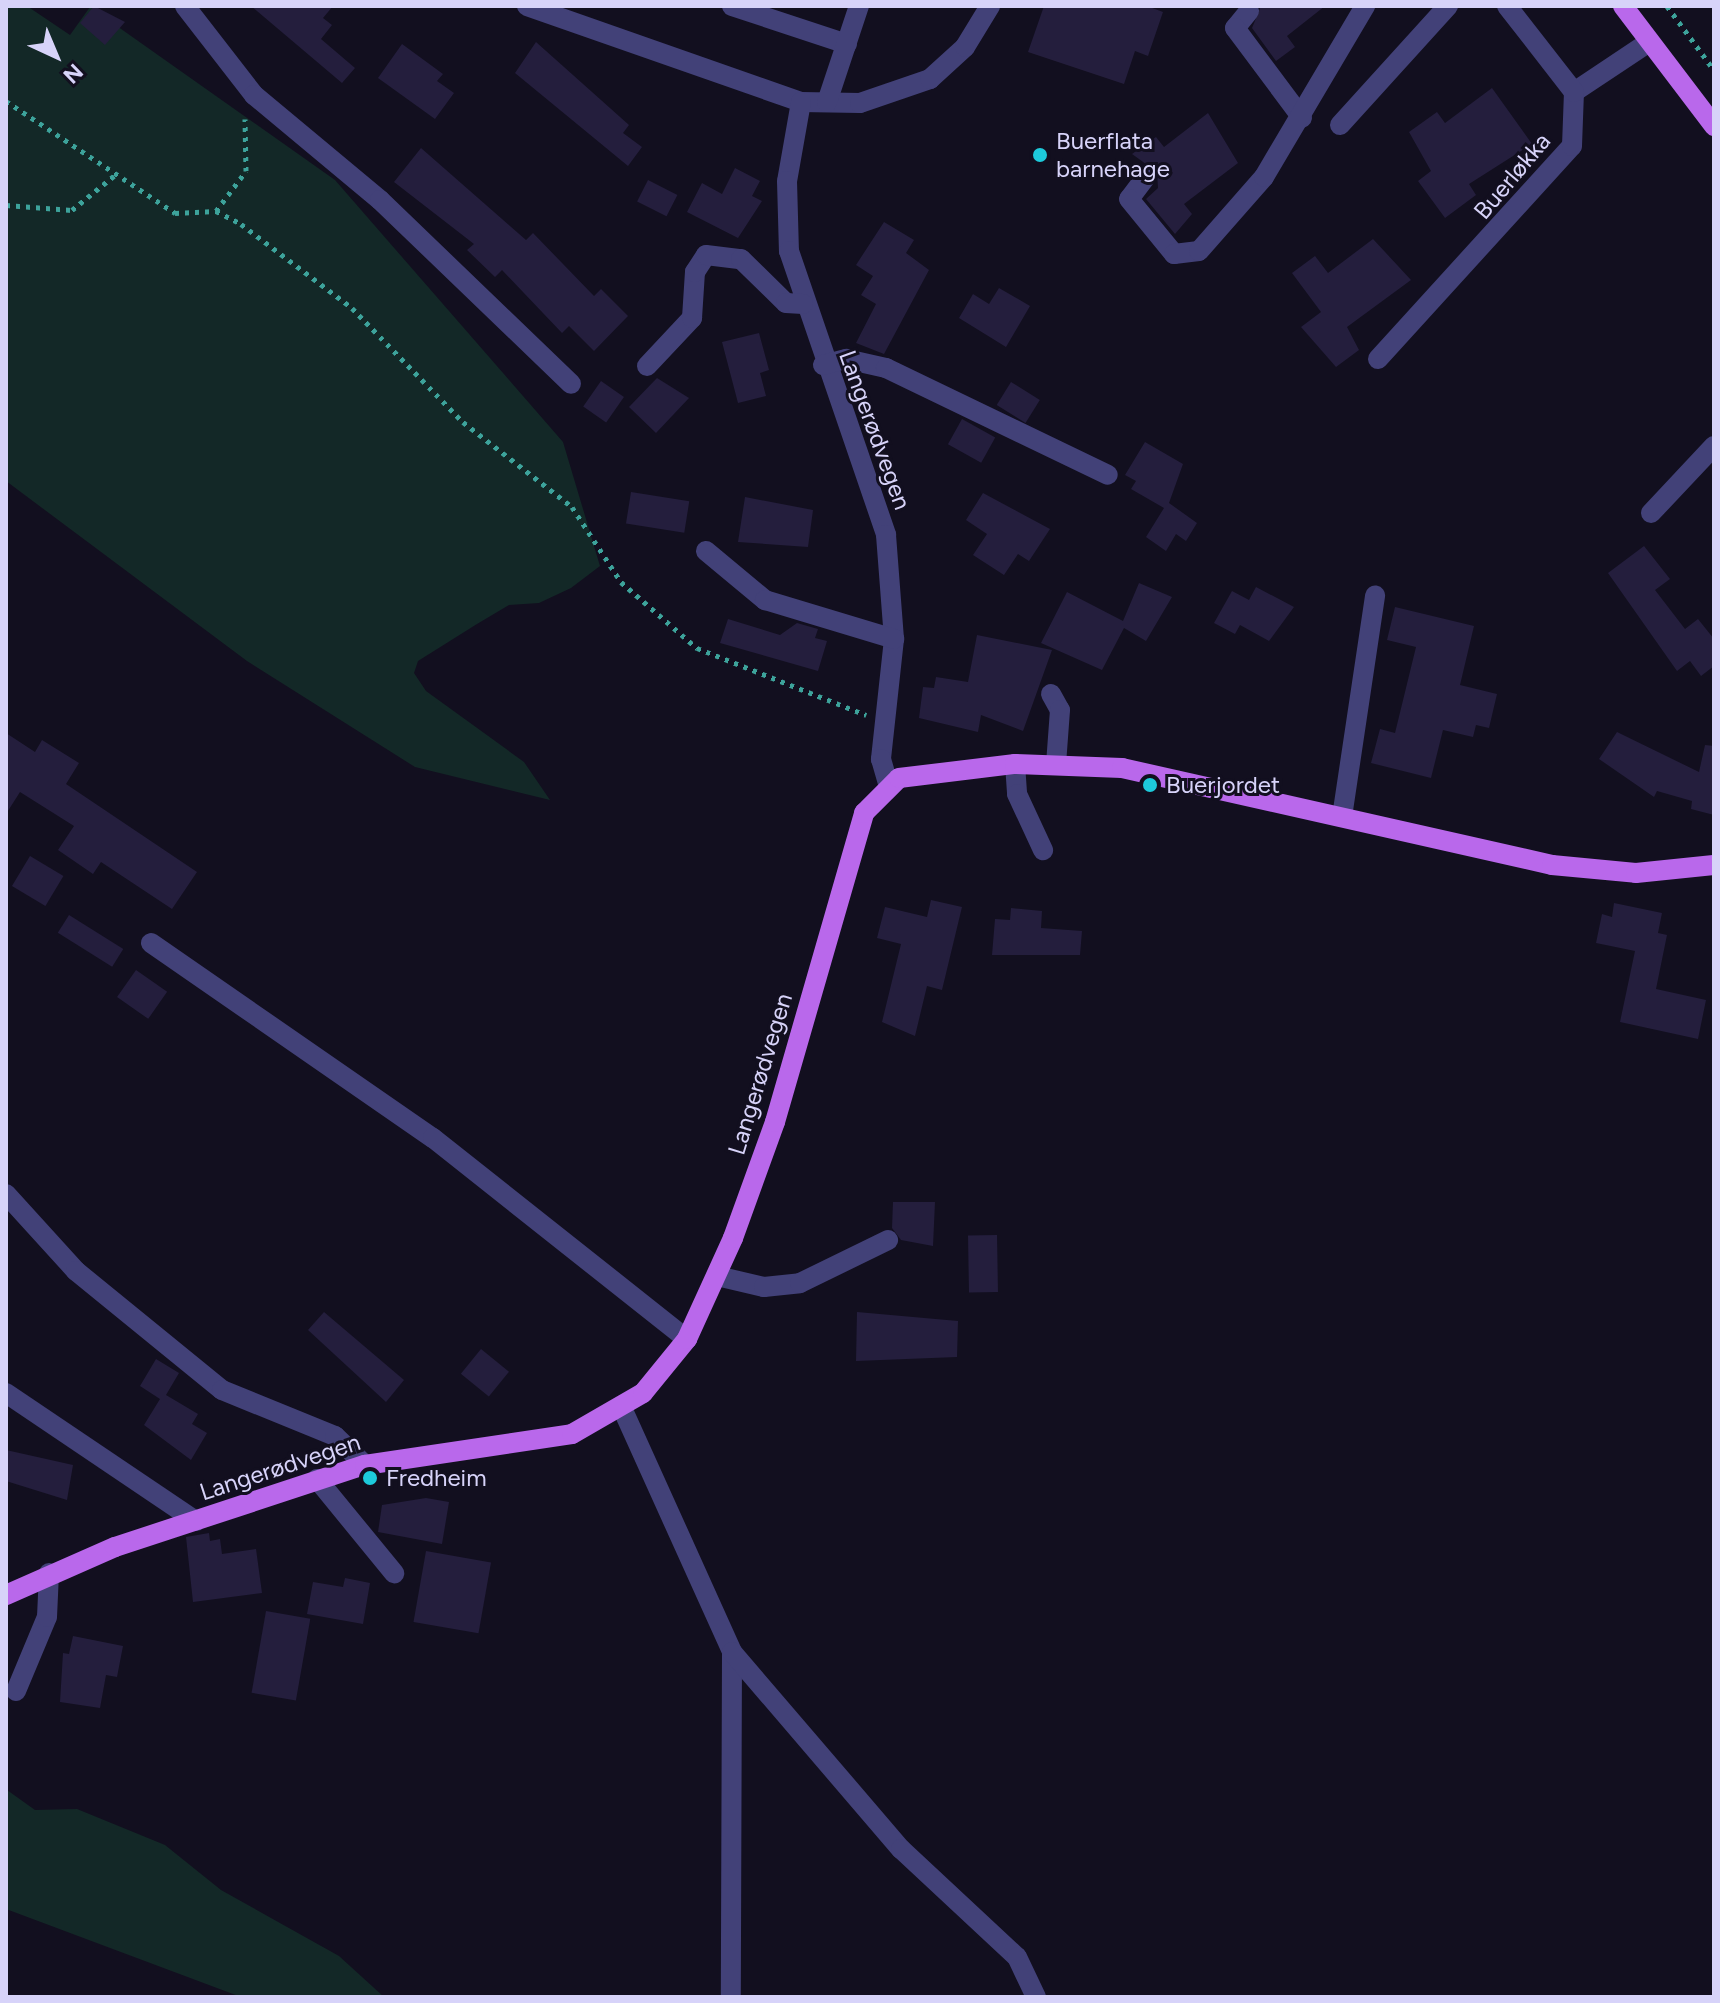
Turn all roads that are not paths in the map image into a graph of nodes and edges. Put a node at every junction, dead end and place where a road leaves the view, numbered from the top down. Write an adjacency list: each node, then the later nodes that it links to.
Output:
1 (185, 6): 25 (street)
2 (527, 6): 14 (street)
3 (732, 6): 12 (street)
4 (859, 6): 12 (street)
5 (990, 6): 15 (street)
6 (1365, 6): 17 (street)
7 (1448, 6): 18 (street)
8 (1507, 6): 13 (street)
9 (1623, 6): 11 (main road)
10 (1249, 11): 17 (street)
11 (1649, 42): 13 (street); 16 (main road)
12 (847, 44): 15 (street)
13 (1574, 92): 22 (street, Buerløkka)
14 (801, 102): 15 (street); 21 (street, Langerødvegen)
15 (827, 102)
16 (1707, 104): 19 (main road)
17 (1302, 118): 20 (street)
18 (1340, 125)
19 (1714, 126)
20 (1145, 178)
21 (803, 304): 23 (street, Langerødvegen); 24 (street)
22 (1378, 359)
23 (823, 365): 27 (street); 31 (street, Langerødvegen)
24 (647, 366)
25 (571, 384)
26 (1714, 446): 28 (street)
27 (1108, 475)
28 (1651, 513)
29 (706, 551): 31 (street)
30 (1375, 595): 36 (street)
31 (894, 639): 35 (street, Langerødvegen)
32 (1051, 694): 34 (street)
33 (1015, 764): 34 (main road); 35 (main road); 37 (street)
34 (1056, 764): 36 (main road)
35 (888, 784): 42 (main road, Langerødvegen)
36 (1342, 817): 38 (main road)
37 (1043, 850)
38 (1714, 865)
39 (151, 943): 43 (street)
40 (6, 1194): 46 (street)
41 (888, 1240): 42 (street)
42 (717, 1276): 43 (main road, Langerødvegen)
43 (687, 1339): 45 (main road, Langerødvegen)
44 (6, 1393): 48 (street)
45 (622, 1408): 46 (main road, Langerødvegen); 52 (street)
46 (365, 1465): 47 (main road, Langerødvegen)
47 (317, 1479): 48 (main road, Langerødvegen); 50 (street)
48 (196, 1521): 49 (main road, Langerødvegen)
49 (49, 1573): 51 (main road, Langerødvegen); 53 (street)
50 (394, 1573)
51 (6, 1595)
52 (732, 1652): 54 (street); 55 (street)
53 (16, 1691)
54 (731, 1997)
55 (1036, 1997)

